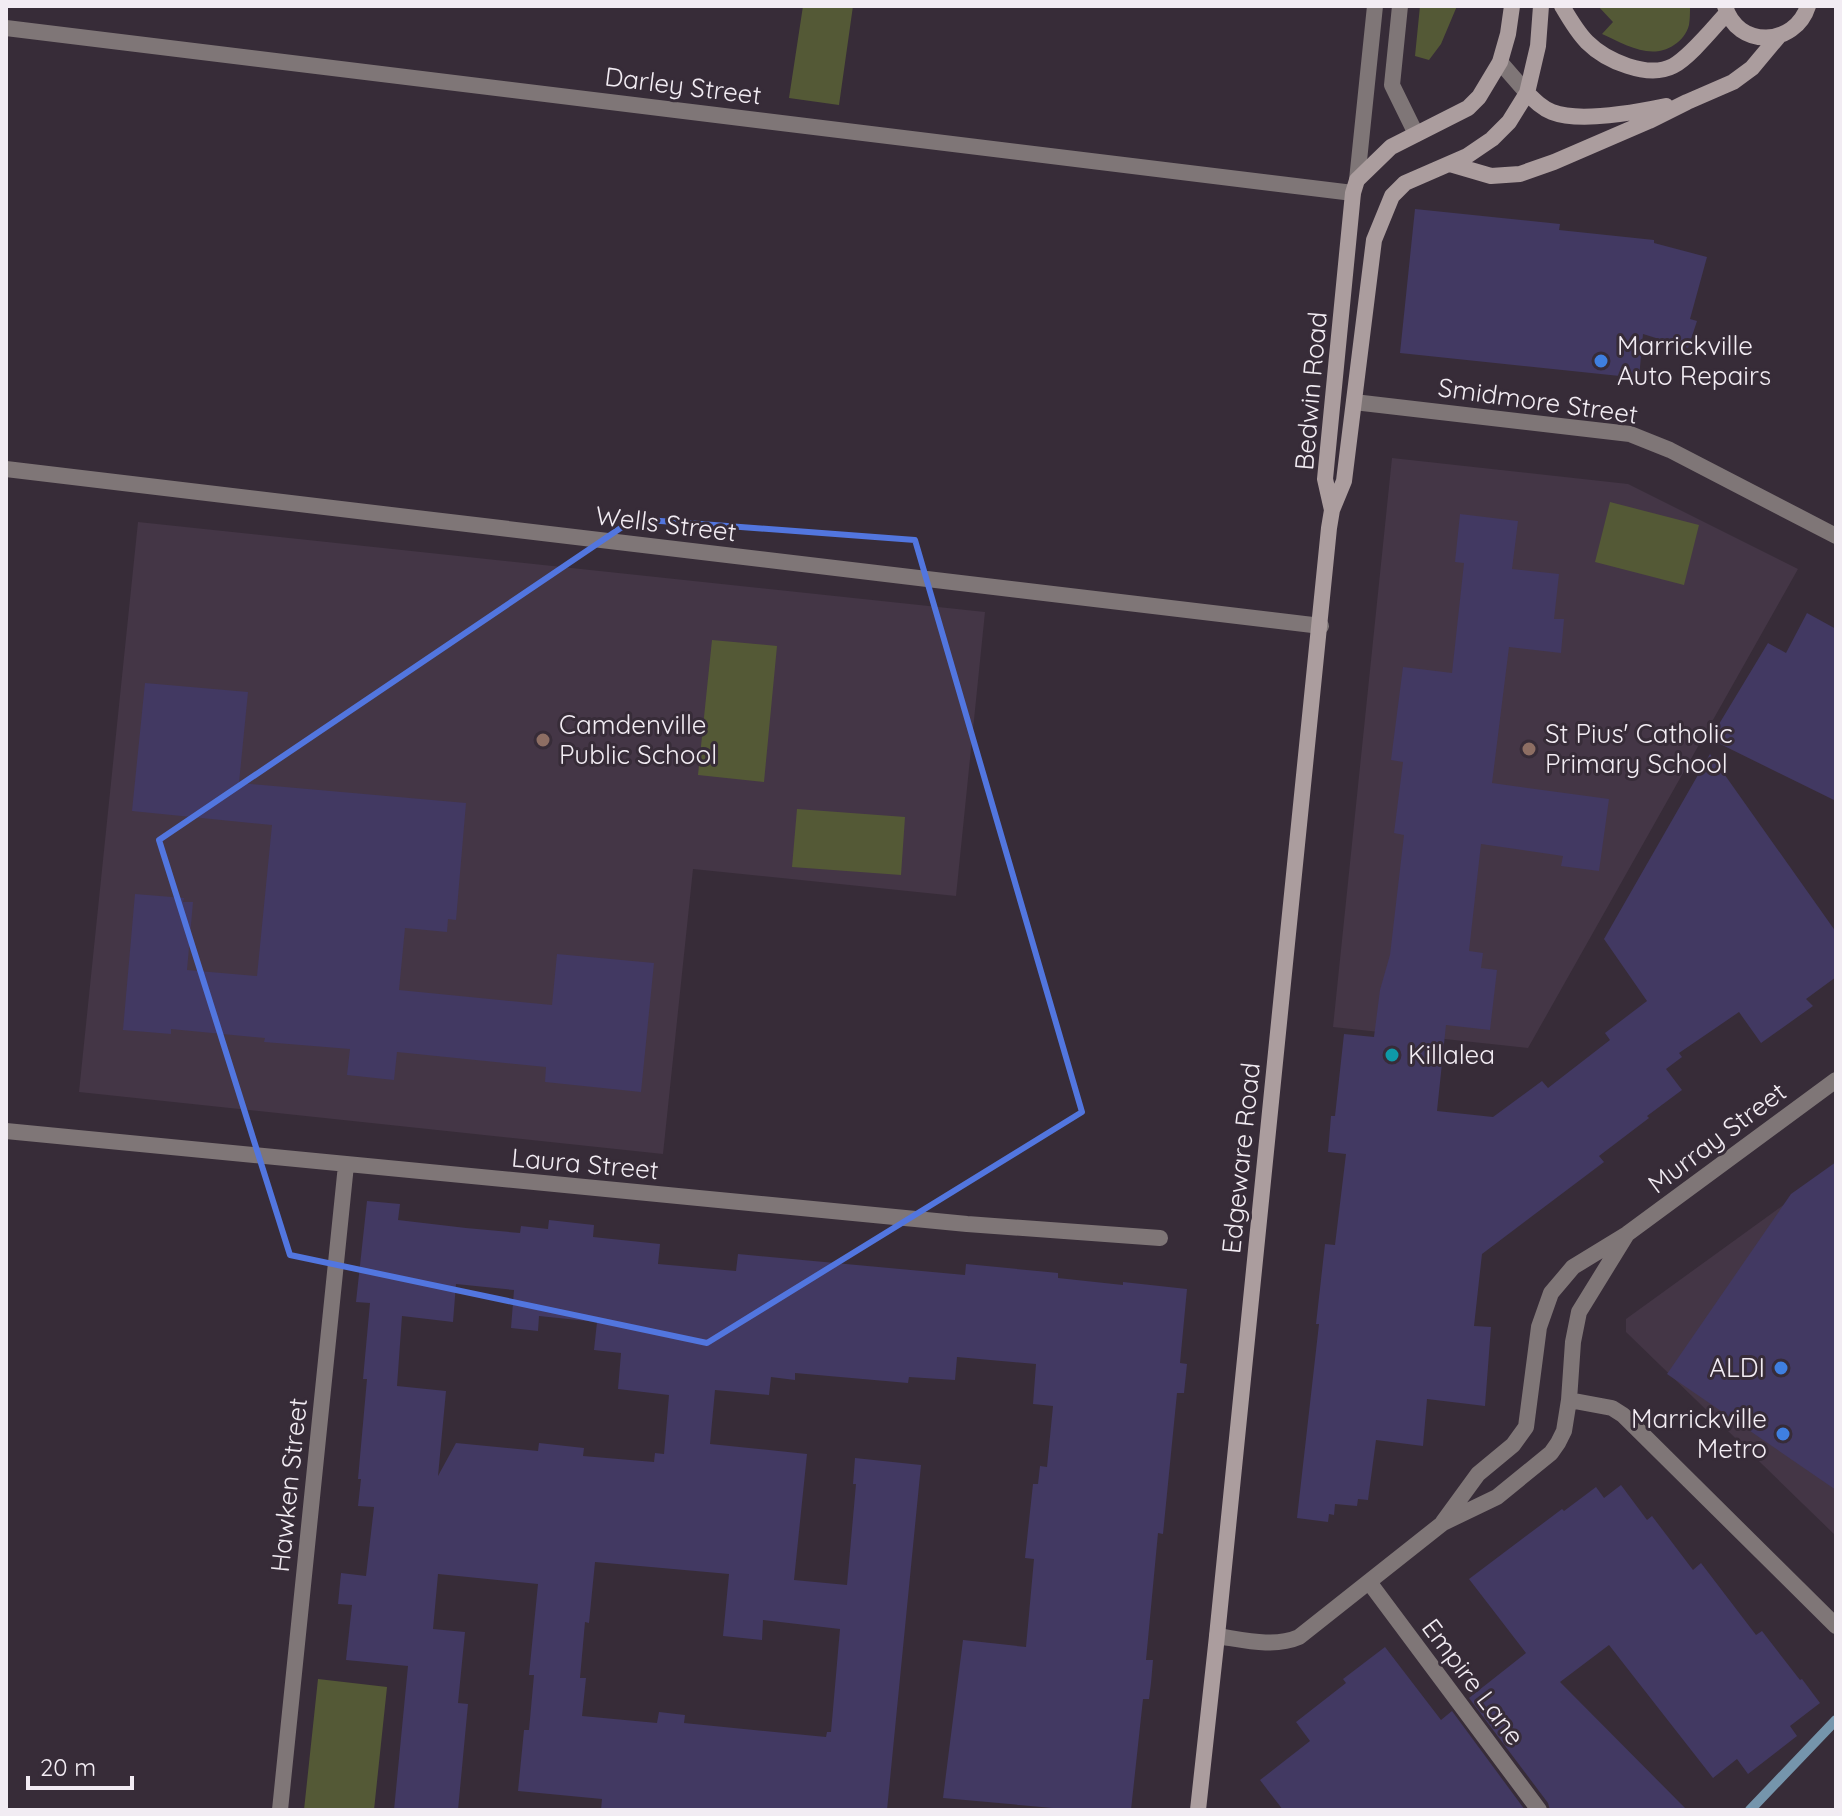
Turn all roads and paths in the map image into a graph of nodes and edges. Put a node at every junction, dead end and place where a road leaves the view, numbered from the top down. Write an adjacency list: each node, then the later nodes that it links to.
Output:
1 (1375, 6): 15 (street)
2 (1400, 6): 13 (street)
3 (1512, 6): 10 (main road)
4 (1541, 6): 11 (main road, Bedwin Road)
5 (1562, 6): 7 (main road)
6 (1808, 6): 9 (main road)
7 (1726, 10): 9 (main road)
8 (6, 28): 15 (street, Darley Street)
9 (1778, 37): 12 (main road)
10 (1500, 62): 11 (street); 13 (main road)
11 (1527, 93): 12 (main road); 14 (main road, Bedwin Road)
12 (1687, 102): 14 (main road)
13 (1416, 134): 15 (main road)
14 (1450, 164): 16 (main road, Bedwin Road)
15 (1355, 186): 18 (main road, Bedwin Road)
16 (1354, 402): 18 (main road, Bedwin Road); 19 (street, Smidmore Street)
17 (6, 469): 20 (street, Wells Street)
18 (1332, 510): 20 (main road, Edgeware Road)
19 (1836, 536)
20 (1321, 626): 30 (main road, Edgeware Road)
21 (1836, 1080): 24 (street, Murray Street)
22 (6, 1131): 23 (street, Laura Street)
23 (346, 1165): 25 (street, Laura Street); 31 (street, Hawken Street)
24 (1627, 1234): 26 (street, Murray Street); 27 (street, Murray Street)
25 (1160, 1238)
26 (1569, 1400): 27 (street, Murray Street); 29 (street)
27 (1443, 1523): 28 (street)
28 (1369, 1582): 30 (street); 33 (street, Empire Lane)
29 (1836, 1626)
30 (1217, 1636): 32 (main road, Edgeware Road)
31 (280, 1810)
32 (1198, 1810)
33 (1539, 1810)

